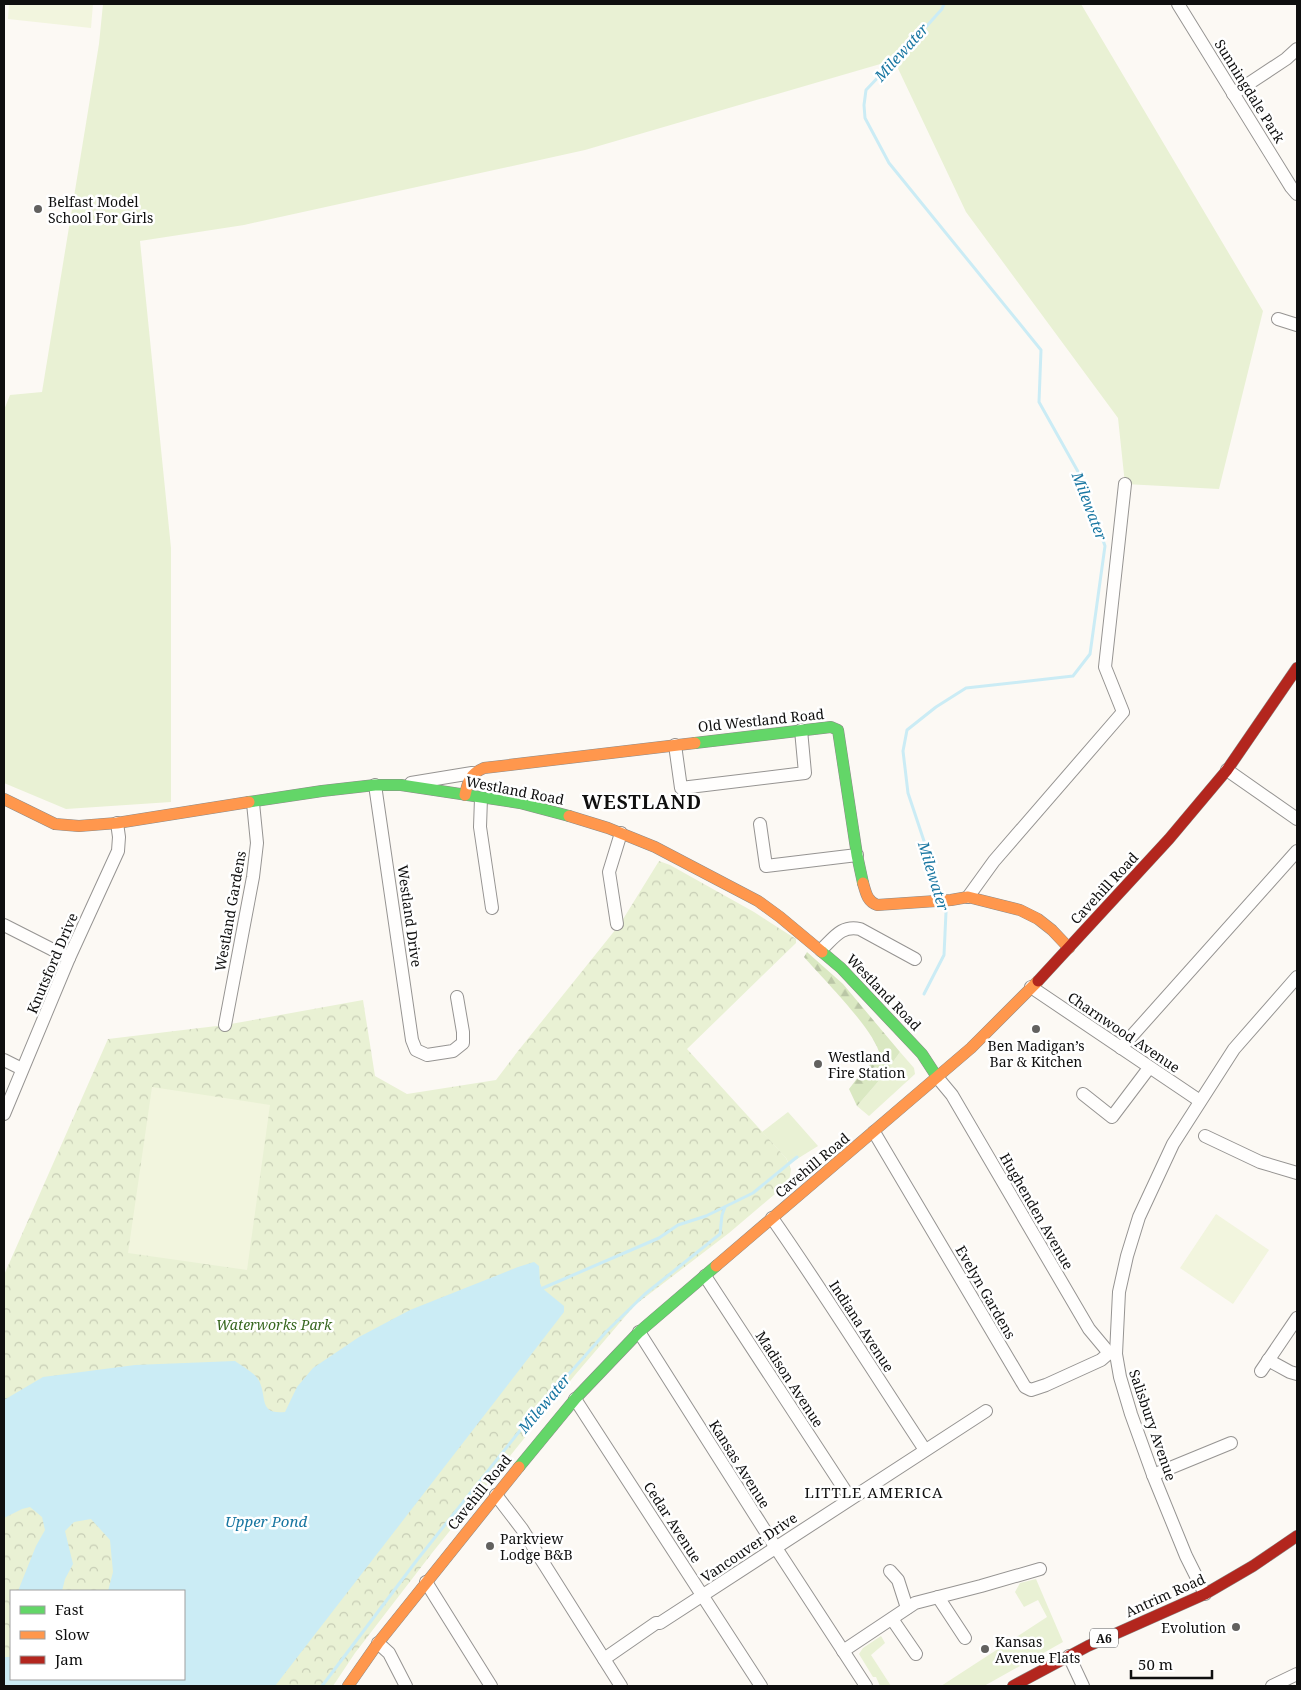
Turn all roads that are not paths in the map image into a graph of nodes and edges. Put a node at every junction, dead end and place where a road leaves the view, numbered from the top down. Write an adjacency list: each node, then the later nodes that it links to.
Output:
1 (1178, 4): 3 (street, Sunningdale Park)
2 (1297, 49): 3 (street)
3 (1233, 94): 4 (street, Sunningdale Park)
4 (1297, 194)
5 (1278, 319): 6 (street)
6 (1297, 325)
7 (1125, 484): 25 (street)
8 (1297, 668): 11 (street, Cavehill Road)
9 (801, 730): 10 (street, Old Westland Road); 10 (street); 24 (street, Old Westland Road)
10 (675, 745): 12 (street, Old Westland Road)
11 (1227, 770): 19 (street); 29 (street, Cavehill Road)
12 (472, 773): 14 (street); 15 (street)
13 (375, 785): 14 (street, Westland Road); 18 (street, Westland Road); 35 (street, Westland Drive)
14 (401, 786): 15 (street, Westland Road)
15 (465, 795): 17 (street, Westland Road)
16 (4, 798): 20 (street, Westland Road)
17 (481, 798): 22 (street, Westland Road); 26 (street)
18 (253, 803): 20 (street, Westland Road); 36 (street, Westland Gardens)
19 (1297, 819)
20 (117, 823): 31 (street, Knutsford Drive)
21 (760, 824): 24 (street)
22 (621, 833): 27 (street); 30 (street, Westland Road)
23 (1297, 851): 37 (street)
24 (857, 855): 25 (street, Old Westland Road)
25 (968, 897): 29 (street, Old Westland Road)
26 (492, 908)
27 (617, 924)
28 (4, 926): 31 (street)
29 (1069, 948): 34 (street, Cavehill Road)
30 (821, 950): 32 (street); 41 (street, Westland Road)
31 (69, 958): 40 (street, Knutsford Drive)
32 (916, 959)
33 (1297, 977): 43 (street, Salisbury Avenue)
34 (1031, 987): 37 (street, Charnwood Avenue); 41 (street, Cavehill Road)
35 (457, 997)
36 (225, 1025)
37 (1121, 1048): 39 (street, Charnwood Avenue)
38 (4, 1060): 40 (street)
39 (1149, 1068): 42 (street); 43 (street, Charnwood Avenue)
40 (22, 1069): 44 (street, Knutsford Drive)
41 (937, 1077): 45 (street, Cavehill Road); 52 (street, Hughenden Avenue)
42 (1083, 1094)
43 (1200, 1101): 52 (street, Salisbury Avenue)
44 (4, 1114)
45 (874, 1132): 48 (street, Cavehill Road); 52 (street, Evelyn Gardens)
46 (1204, 1136): 47 (street)
47 (1297, 1173)
48 (772, 1218): 49 (street, Cavehill Road); 59 (street, Indiana Avenue)
49 (705, 1276): 51 (street, Cavehill Road); 62 (street, Madison Avenue)
50 (1297, 1318): 53 (street)
51 (639, 1332): 56 (street, Cavehill Road); 64 (street, Kansas Avenue)
52 (1112, 1354): 60 (street, Salisbury Avenue)
53 (1268, 1360): 54 (street); 55 (street)
54 (1261, 1371)
55 (1297, 1374)
56 (575, 1399): 61 (street, Cavehill Road); 69 (street, Cedar Avenue)
57 (986, 1410): 59 (street, Vancouver Drive)
58 (1231, 1443): 60 (street)
59 (925, 1450): 62 (street, Vancouver Drive)
60 (1153, 1475): 68 (street, Salisbury Avenue)
61 (496, 1495): 67 (street, Cavehill Road); 78 (street)
62 (850, 1498): 64 (street, Vancouver Drive)
63 (1297, 1536): 68 (street, Antrim Road / A6)
64 (776, 1548): 69 (street, Vancouver Drive); 75 (street, Kansas Avenue)
65 (1040, 1569): 70 (street)
66 (890, 1571): 71 (street)
67 (426, 1582): 74 (street, Cavehill Road); 82 (street)
68 (1205, 1594): 77 (street, Antrim Road / A6)
69 (702, 1596): 78 (street, Vancouver Drive); 84 (street, Cedar Avenue)
70 (938, 1597): 71 (street); 73 (street)
71 (907, 1608): 72 (street)
72 (892, 1619): 75 (street); 76 (street)
73 (965, 1638)
74 (378, 1643): 80 (street, Cavehill Road); 81 (street)
75 (844, 1651): 85 (street, Kansas Avenue)
76 (916, 1654)
77 (1069, 1656): 86 (street, Antrim Road / A6); 87 (street)
78 (604, 1659): 83 (street)
79 (1297, 1674): 88 (street)
80 (348, 1686)
81 (406, 1686)
82 (491, 1686)
83 (621, 1686)
84 (761, 1686)
85 (866, 1686)
86 (1013, 1686)
87 (1083, 1686)
88 (1272, 1686)

